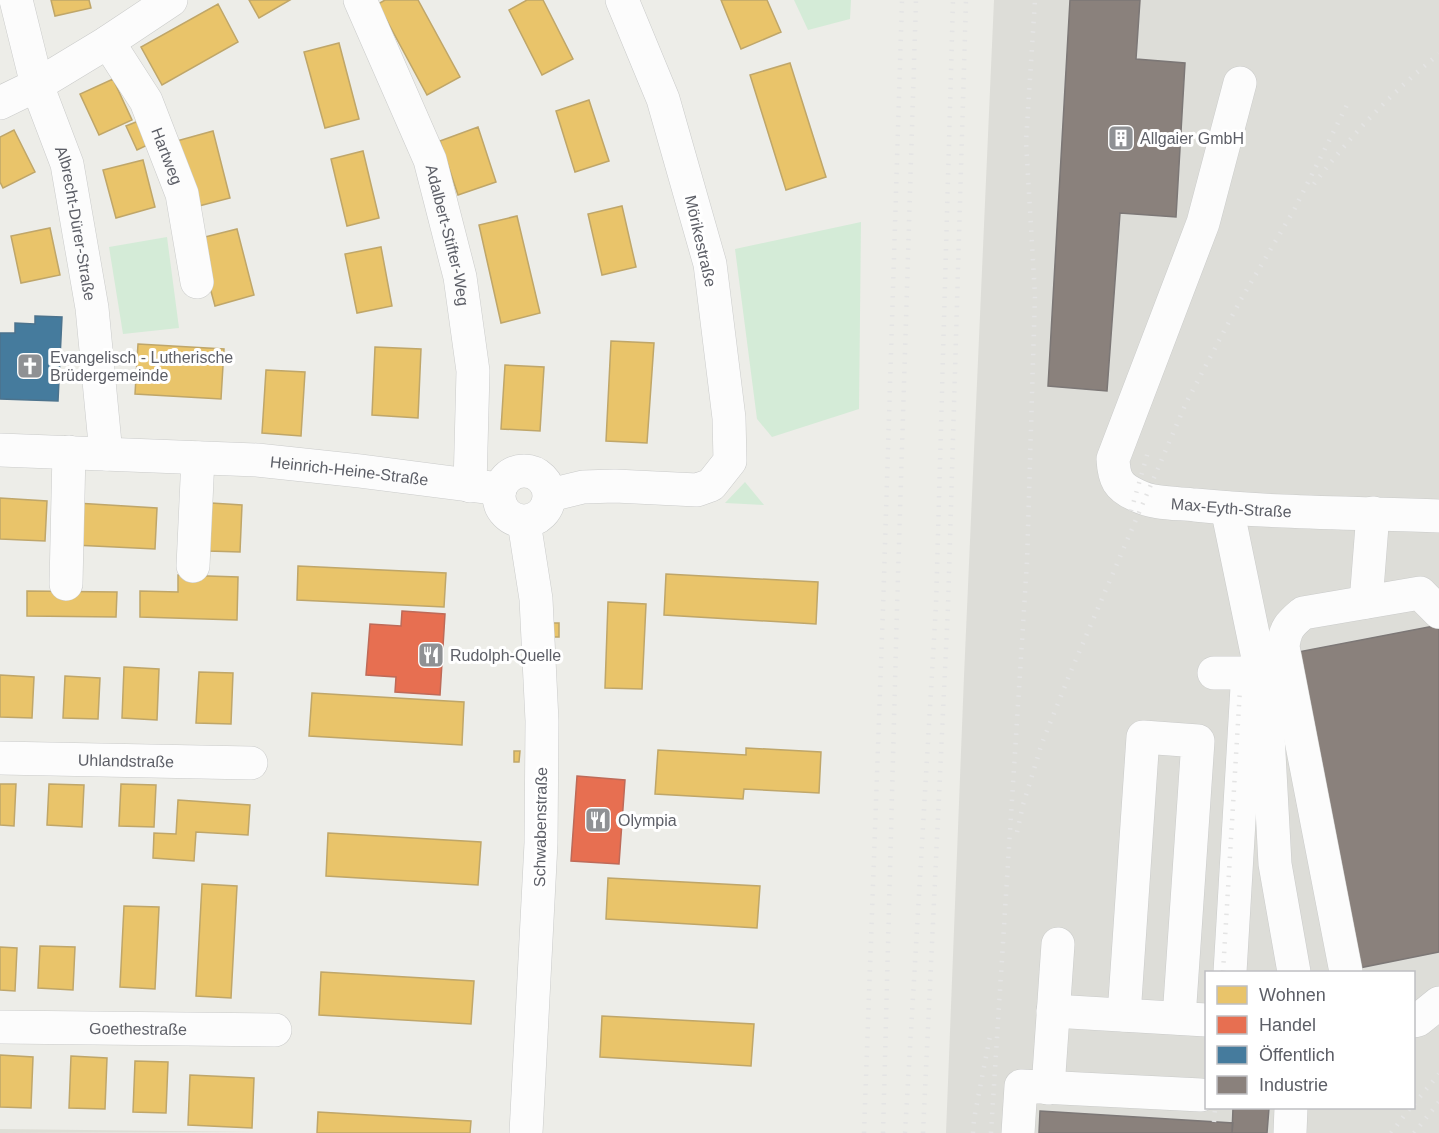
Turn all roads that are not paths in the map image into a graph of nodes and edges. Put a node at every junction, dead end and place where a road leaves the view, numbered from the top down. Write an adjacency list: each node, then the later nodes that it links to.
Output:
1 (16, 0): 7 (street, Albrecht-Dürer-Straße)
2 (171, 0): 5 (street)
3 (360, 0): 14 (street, Adalbert-Stifter-Weg)
4 (622, 0): 15 (street, Mörikestraße)
5 (108, 42): 7 (street); 9 (street, Hartweg)
6 (1240, 83): 16 (street, Max-Eyth-Straße)
7 (38, 85): 8 (street); 12 (street, Albrecht-Dürer-Straße)
8 (0, 103)
9 (197, 282)
10 (0, 450): 11 (street, Heinrich-Heine-Straße)
11 (69, 452): 12 (street, Heinrich-Heine-Straße); 21 (street)
12 (106, 454): 13 (street, Heinrich-Heine-Straße)
13 (198, 458): 14 (street, Heinrich-Heine-Straße); 20 (street)
14 (485, 487): 15 (street); 19 (street)
15 (550, 495): 19 (street)
16 (1227, 508): 17 (street, Max-Eyth-Straße); 25 (street)
17 (1373, 513): 18 (street, Max-Eyth-Straße); 22 (street)
18 (1439, 516)
19 (524, 522): 44 (street, Schwabenstraße)
20 (193, 566)
21 (66, 584)
22 (1366, 602): 23 (street); 33 (street)
23 (1439, 612)
24 (1214, 673): 25 (street)
25 (1254, 673): 27 (street); 32 (street)
26 (1198, 741): 27 (street); 36 (street); 37 (street)
27 (1243, 744): 31 (street)
28 (0, 758): 29 (street, Uhlandstraße)
29 (251, 763)
30 (1058, 944): 35 (street)
31 (1230, 971)
32 (1294, 971)
33 (1346, 971)
34 (1439, 1003): 38 (street)
35 (1053, 1011): 36 (street); 41 (street)
36 (1124, 1015): 37 (street)
37 (1193, 1019)
38 (1415, 1021)
39 (0, 1027): 40 (street, Goethestraße)
40 (275, 1030)
41 (1048, 1088): 42 (street); 45 (street)
42 (1201, 1095)
43 (1291, 1109): 46 (street)
44 (526, 1133)
45 (1018, 1133)
46 (1290, 1133)

